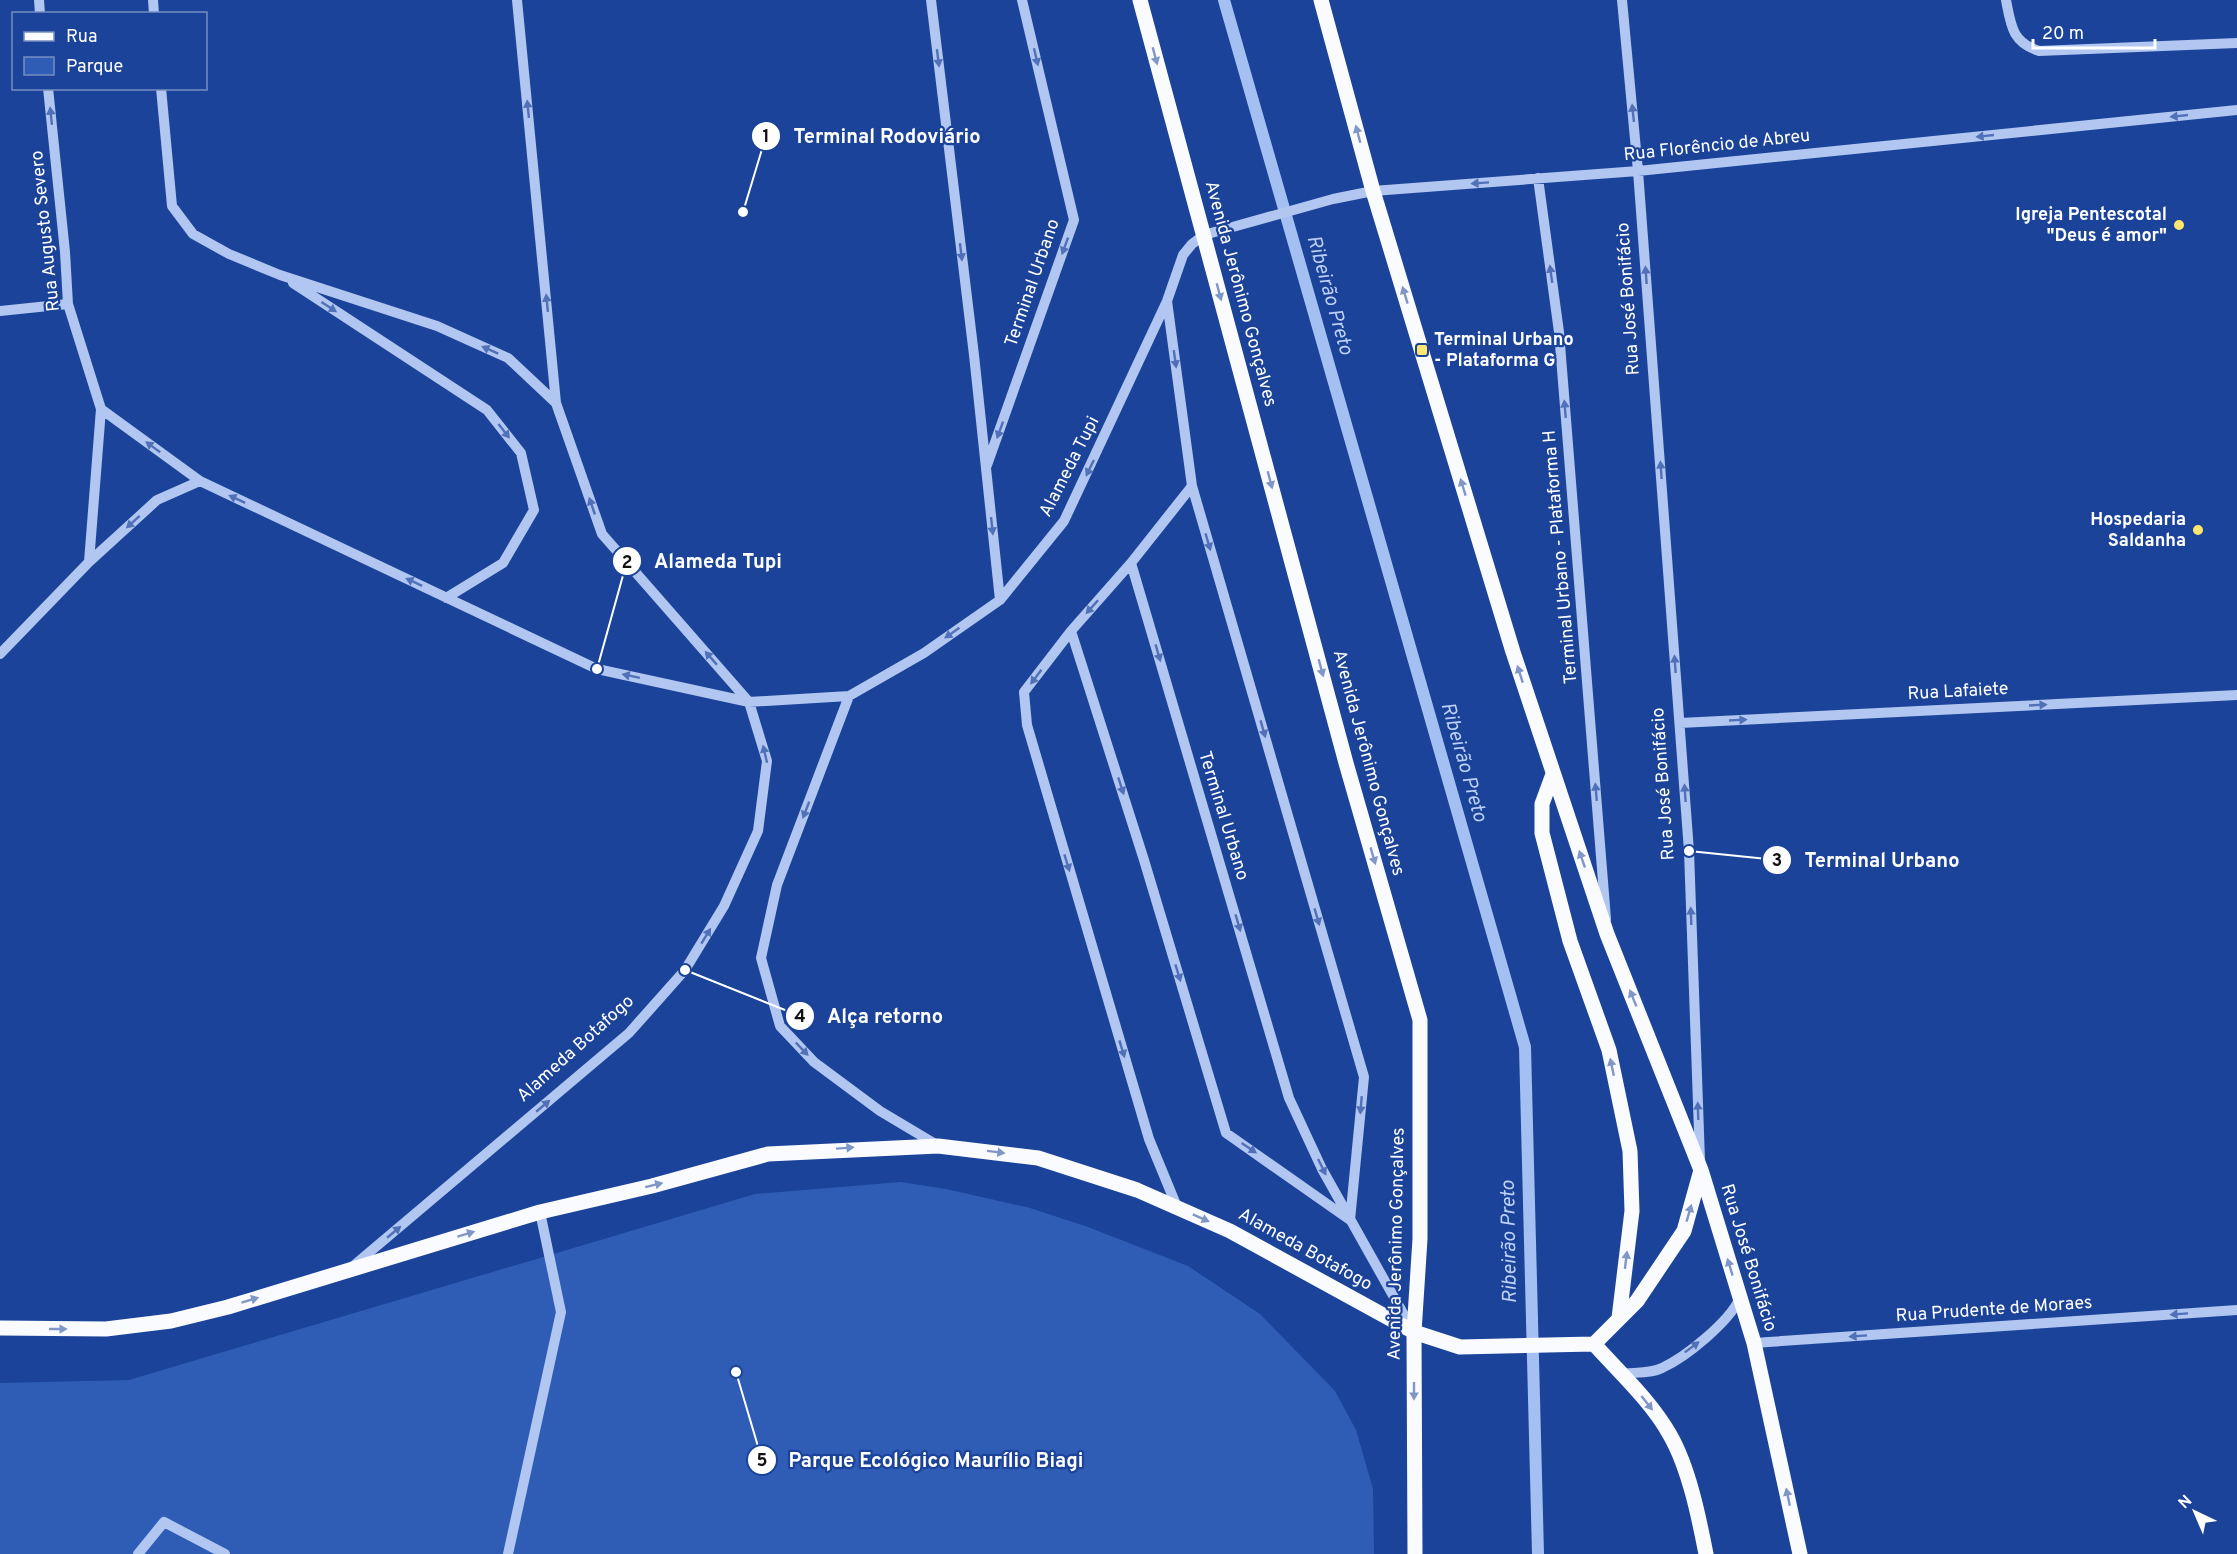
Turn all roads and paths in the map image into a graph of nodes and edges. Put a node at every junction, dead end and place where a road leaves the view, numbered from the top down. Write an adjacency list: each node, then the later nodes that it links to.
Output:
1 (517, 0): 20 (street, one-way to 1)
2 (931, 0): 22 (street, one-way to 22)
3 (1022, 0): 22 (street, Terminal Urbano, one-way to 22)
4 (1140, 0): 15 (main road, Avenida Jerônimo Gonçalves, one-way to 15)
5 (1321, 0): 14 (main road, one-way to 5)
6 (1622, 0): 12 (street, Rua José Bonifácio, one-way to 6)
7 (2006, 0): 8 (street)
8 (2237, 43)
9 (48, 90): 18 (street, Rua Augusto Severo, one-way to 9)
10 (161, 90): 16 (street)
11 (2237, 110): 12 (street, Rua Florêncio de Abreu, one-way to 12)
12 (1638, 171): 13 (street, Rua Florêncio de Abreu); 34 (street, Rua José Bonifácio, one-way to 12)
13 (1538, 178): 14 (street, Rua Florêncio de Abreu, one-way to 14); 36 (street, Terminal Urbano - Plataforma H, one-way to 13)
14 (1373, 191): 15 (street, Rua Florêncio de Abreu); 35 (main road, one-way to 14)
15 (1204, 235): 17 (street, Alameda Tupi); 47 (main road, Avenida Jerônimo Gonçalves, one-way to 47)
16 (280, 275): 20 (street, one-way to 16); 27 (street, one-way to 27)
17 (1167, 301): 24 (street, one-way to 24); 28 (street, Alameda Tupi, one-way to 28)
18 (68, 304): 19 (street); 21 (street, Rua Augusto Severo)
19 (0, 311)
20 (556, 403): 33 (street, one-way to 20)
21 (101, 409): 23 (street, one-way to 21); 25 (street)
22 (986, 468): 28 (street, one-way to 28)
23 (200, 481): 25 (street, one-way to 25); 27 (street, Alameda Tupi, one-way to 23)
24 (1192, 486): 26 (street); 41 (street, one-way to 41)
25 (89, 562): 30 (street)
26 (1131, 563): 29 (street, one-way to 29); 41 (street, Terminal Urbano, one-way to 41)
27 (446, 598): 33 (street, Alameda Tupi, one-way to 27)
28 (1000, 600): 32 (street, Alameda Tupi, one-way to 32)
29 (1071, 631): 39 (street, one-way to 39); 41 (street, one-way to 41)
30 (0, 654)
31 (2237, 695): 34 (street, Rua Lafaiete, one-way to 31)
32 (849, 696): 33 (street, Alameda Tupi); 37 (street, Alameda Botafogo, one-way to 37)
33 (749, 702): 42 (street, Alameda Botafogo, one-way to 33)
34 (1680, 723): 38 (street, Rua José Bonifácio, one-way to 34)
35 (1553, 774): 36 (main road, one-way to 35); 45 (main road, one-way to 35)
36 (1607, 934): 38 (main road, one-way to 36)
37 (938, 1146): 39 (main road, Alameda Botafogo, one-way to 39); 40 (main road, Alameda Botafogo, one-way to 37)
38 (1701, 1170): 43 (main road, Rua José Bonifácio, one-way to 38); 45 (main road, one-way to 38)
39 (1177, 1207): 47 (main road, Alameda Botafogo, one-way to 47)
40 (540, 1212): 42 (main road, Alameda Botafogo, one-way to 40); 53 (street)
41 (1350, 1220): 47 (street, Terminal Urbano)
42 (350, 1270): 46 (main road, Alameda Botafogo, one-way to 42)
43 (1740, 1298): 49 (main road, Rua José Bonifácio); 50 (street, one-way to 43)
44 (2237, 1310): 49 (street, Rua Prudente de Moraes, one-way to 49)
45 (1619, 1318): 48 (main road)
46 (0, 1328)
47 (1414, 1332): 48 (main road, Alameda Botafogo); 54 (main road, Avenida Jerônimo Gonçalves, one-way to 54)
48 (1587, 1343): 50 (main road)
49 (1754, 1343): 56 (main road, Rua José Bonifácio, one-way to 49)
50 (1620, 1374): 55 (main road, one-way to 55)
51 (138, 1554): 52 (street)
52 (225, 1554)
53 (508, 1554)
54 (1415, 1554)
55 (1706, 1554)
56 (1800, 1554)

